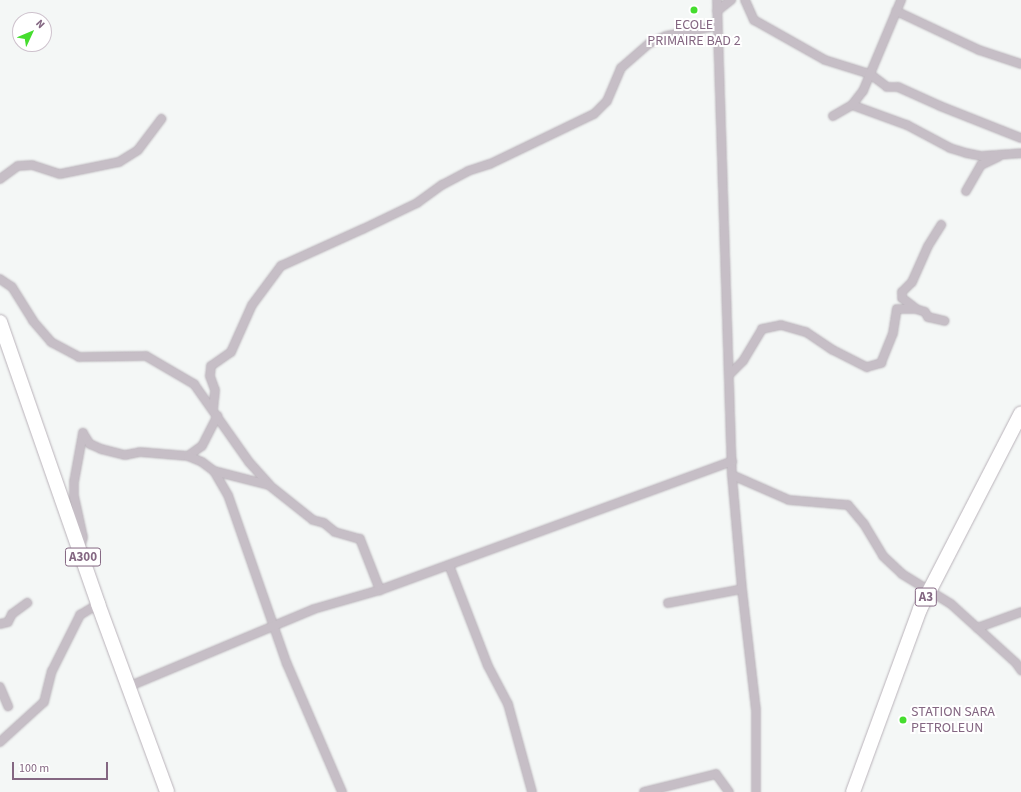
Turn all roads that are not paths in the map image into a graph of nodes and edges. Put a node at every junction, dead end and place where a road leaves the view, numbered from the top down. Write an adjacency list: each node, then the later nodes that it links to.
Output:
1 (717, 0): 5 (street)
2 (731, 0): 5 (street)
3 (745, 0): 9 (street)
4 (900, 0): 6 (street)
5 (717, 11): 7 (street)
6 (896, 11): 8 (street); 9 (street)
7 (716, 26): 23 (street); 24 (street)
8 (1021, 64)
9 (870, 74): 10 (street); 13 (street)
10 (852, 105): 11 (street); 15 (street)
11 (833, 116)
12 (161, 119): 16 (street)
13 (1021, 138)
14 (1020, 151): 15 (street)
15 (1008, 153): 17 (street)
16 (0, 179)
17 (966, 191)
18 (941, 225): 20 (street)
19 (0, 279): 24 (street)
20 (916, 309): 21 (street); 23 (street)
21 (945, 321)
22 (0, 322): 31 (highway, A300)
23 (730, 374): 27 (street)
24 (215, 413): 26 (street); 30 (street)
25 (1021, 413): 34 (highway, A3)
26 (188, 456): 28 (street); 31 (street)
27 (732, 461): 29 (street); 32 (street)
28 (214, 471): 30 (street); 41 (street)
29 (732, 475): 33 (street); 34 (street)
30 (269, 485): 35 (street)
31 (80, 550): 38 (highway, A300)
32 (449, 564): 35 (street); 50 (street)
33 (742, 589): 36 (street); 53 (street)
34 (929, 589): 42 (street); 54 (highway, A3)
35 (380, 590): 41 (street)
36 (668, 603)
37 (27, 604): 40 (street)
38 (98, 604): 44 (highway, A300); 47 (street)
39 (1021, 612): 42 (street)
40 (0, 624)
41 (272, 625): 44 (street); 49 (street)
42 (977, 628): 43 (street)
43 (1021, 670)
44 (130, 686): 48 (highway, A300)
45 (0, 687): 46 (street)
46 (8, 706)
47 (0, 742)
48 (167, 792)
49 (342, 792)
50 (532, 792)
51 (644, 792): 52 (street)
52 (729, 792)
53 (756, 792)
54 (853, 792)

